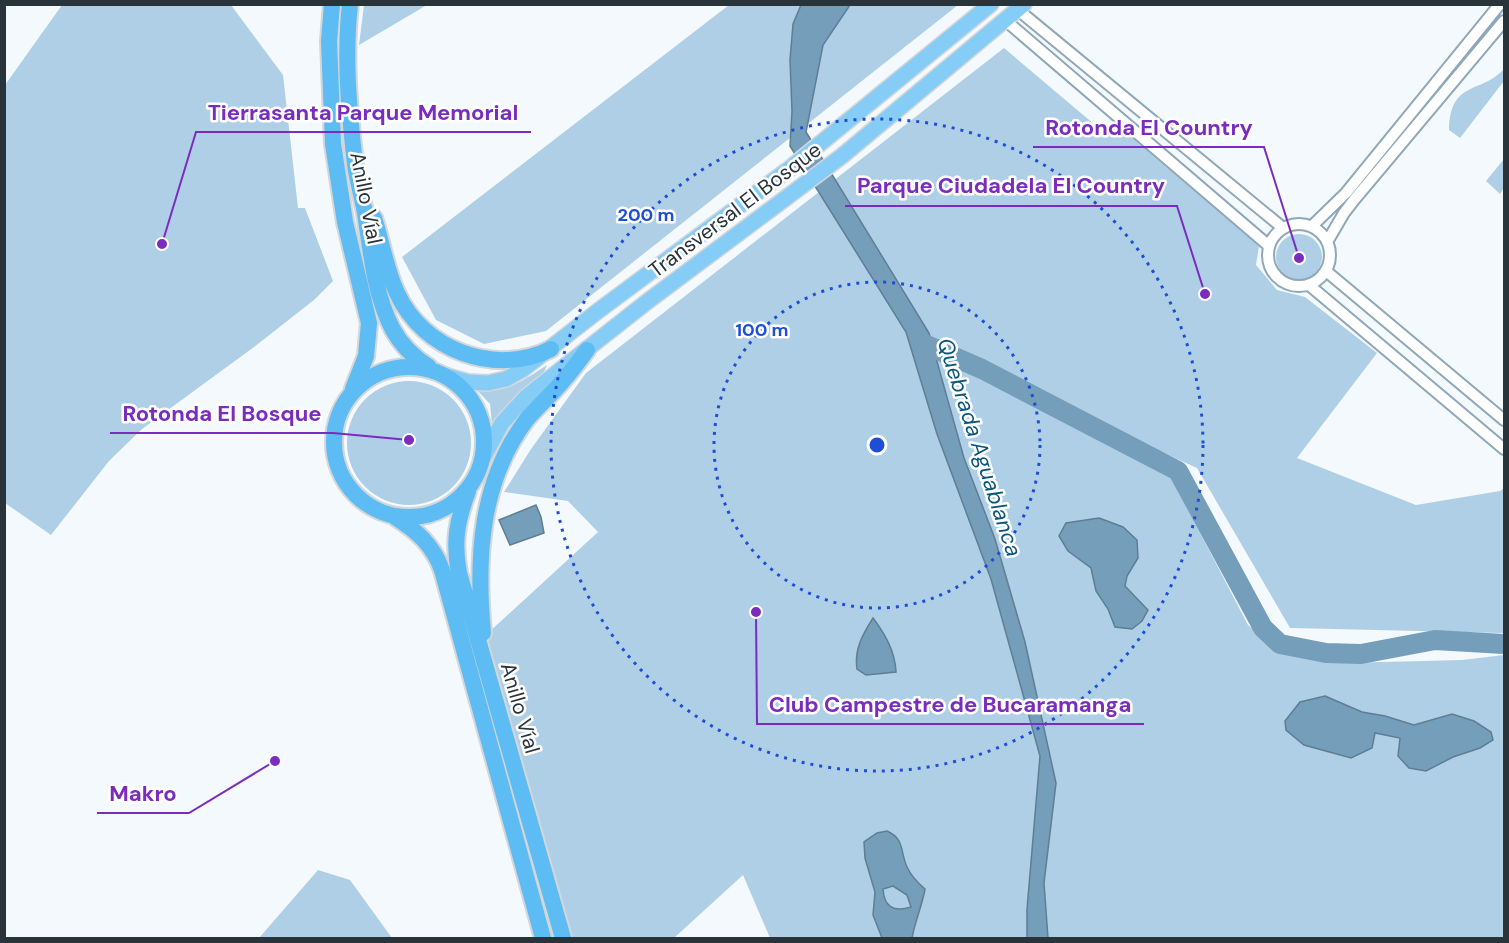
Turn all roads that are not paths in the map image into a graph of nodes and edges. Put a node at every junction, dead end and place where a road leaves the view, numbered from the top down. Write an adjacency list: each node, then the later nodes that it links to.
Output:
1 (332, 4): 18 (highway, Anillo Víal)
2 (350, 4): 8 (highway, Anillo Víal)
3 (992, 4): 15 (main road, Transversal El Bosque)
4 (1500, 4): 9 (street)
5 (1021, 7): 6 (main road, Transversal El Bosque); 10 (street)
6 (1005, 20): 12 (street); 16 (main road, Transversal El Bosque)
7 (1504, 21): 11 (street)
8 (362, 196): 15 (highway); 17 (highway, Anillo Víal)
9 (1312, 226): 10 (street); 11 (street)
10 (1282, 228): 12 (street)
11 (1328, 242): 13 (street)
12 (1269, 246): 14 (street)
13 (1326, 271): 14 (street); 19 (street)
14 (1309, 285): 20 (street)
15 (551, 349): 17 (main road, Transversal El Bosque)
16 (587, 350): 21 (main road, Transversal El Bosque); 24 (highway)
17 (440, 373): 18 (highway); 21 (highway)
18 (350, 395): 23 (highway)
19 (1504, 420)
20 (1504, 449)
21 (483, 458): 22 (highway)
22 (468, 489): 23 (highway); 24 (highway, Anillo Víal)
23 (392, 515): 25 (highway, Anillo Víal)
24 (489, 679): 26 (highway, Anillo Víal)
25 (543, 939)
26 (563, 939)

